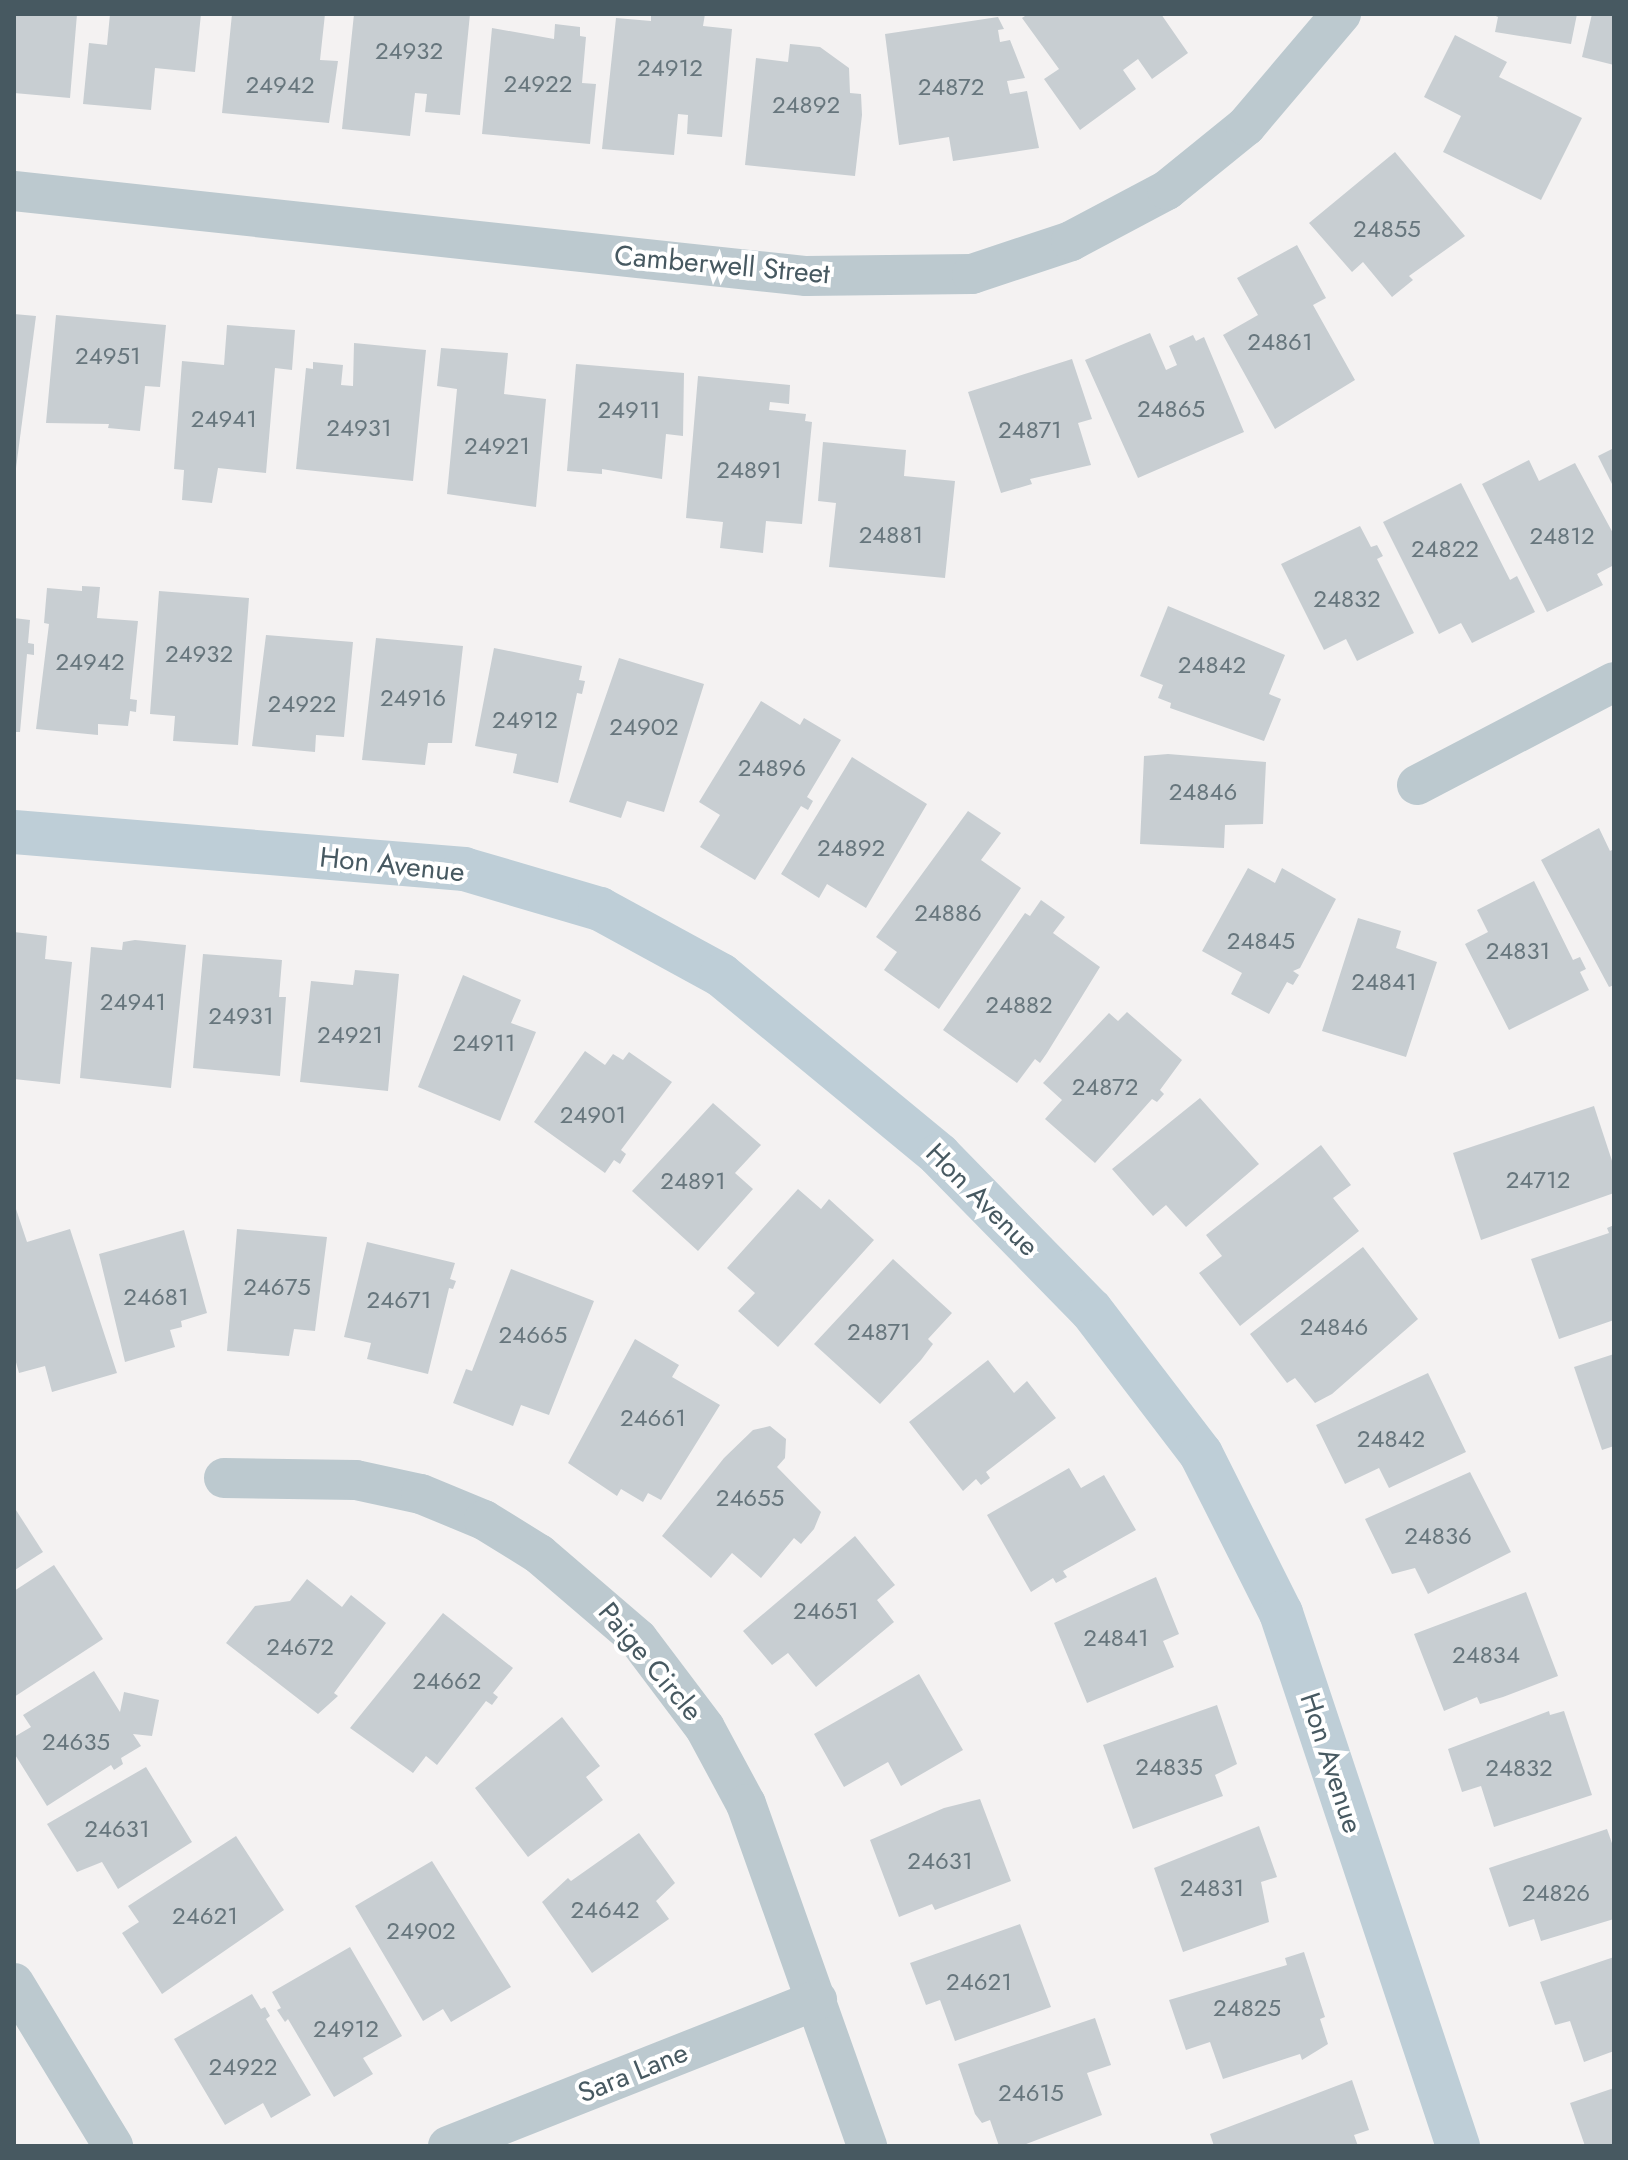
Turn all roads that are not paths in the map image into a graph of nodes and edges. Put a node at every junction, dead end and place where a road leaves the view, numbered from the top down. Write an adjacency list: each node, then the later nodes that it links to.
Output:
1 (1341, 14): 2 (street, Camberwell Street)
2 (14, 191)
3 (1614, 682): 4 (street)
4 (1417, 785)
5 (14, 832): 12 (street, Hon Avenue)
6 (224, 1478): 8 (street, Paige Circle)
7 (14, 1983): 9 (street)
8 (817, 2000): 10 (street, Sara Lane); 11 (street, Paige Circle)
9 (113, 2146)
10 (448, 2146)
11 (867, 2146)
12 (1458, 2146)

